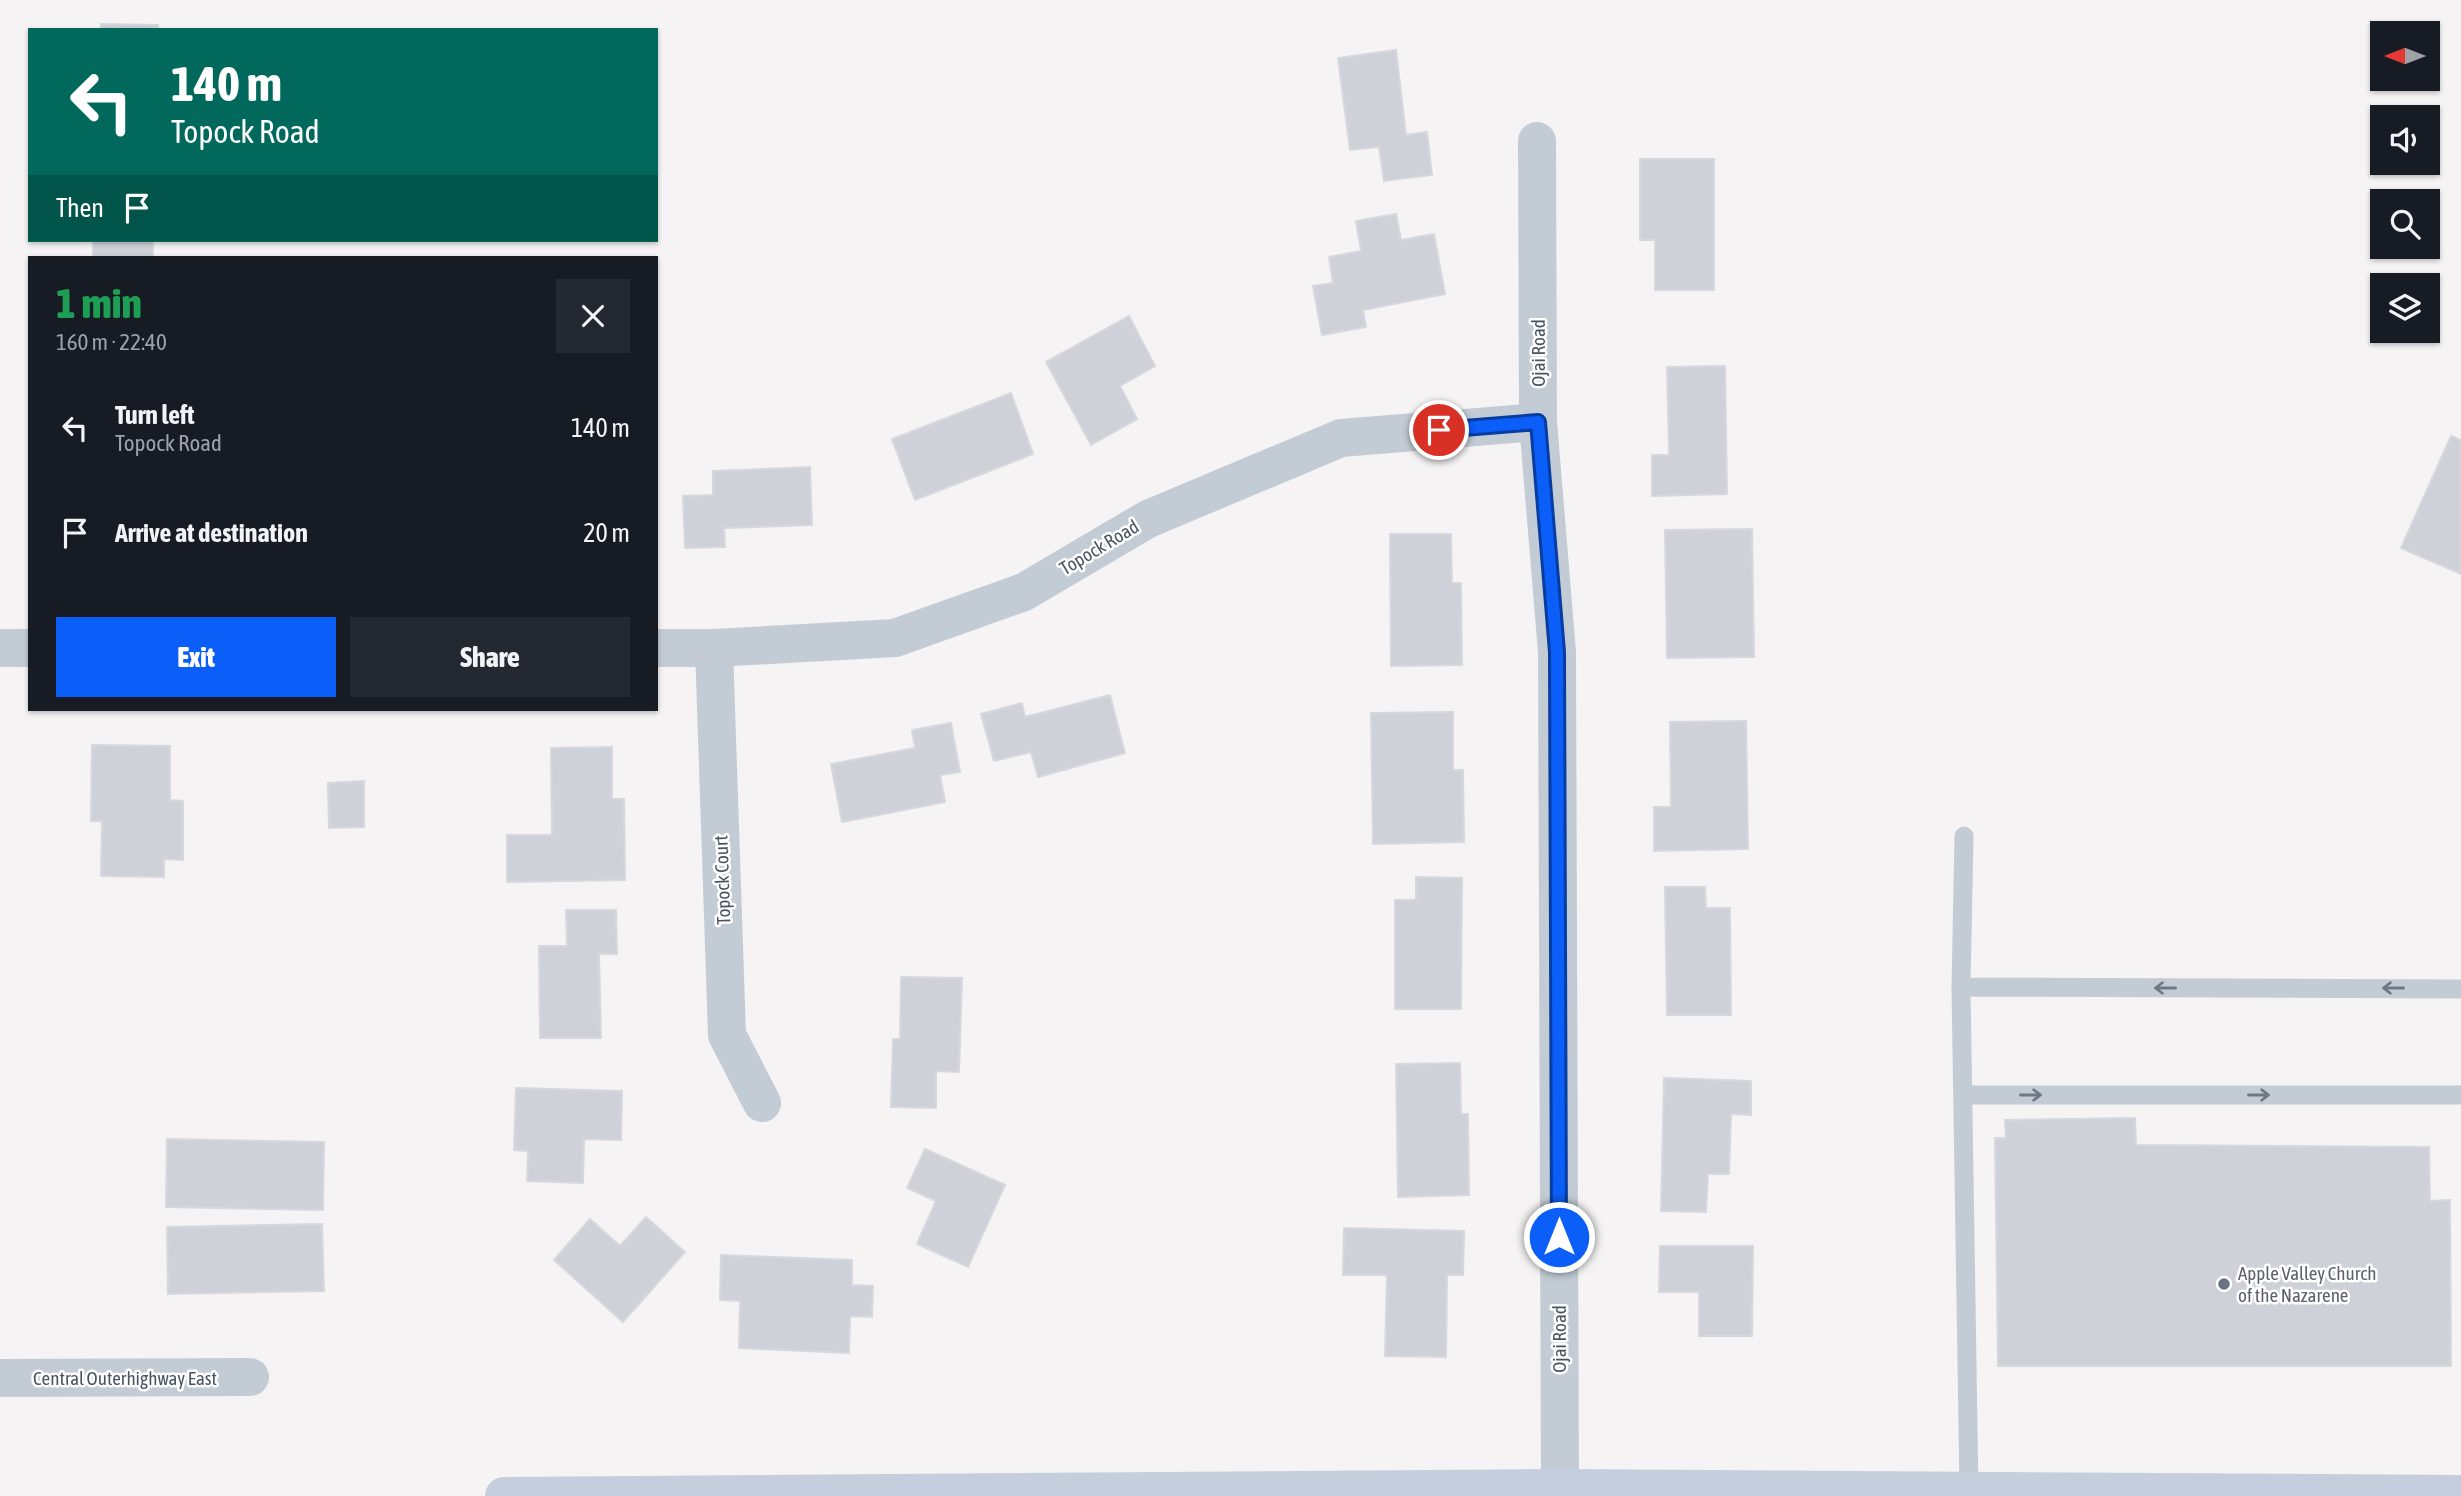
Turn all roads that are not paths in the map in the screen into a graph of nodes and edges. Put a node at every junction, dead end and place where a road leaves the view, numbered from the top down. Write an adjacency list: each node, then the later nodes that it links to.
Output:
1 (1537, 141): 2 (street, Ojai Road)
2 (1538, 422): 6 (street, Topock Road); 15 (street, Ojai Road)
3 (0, 648): 4 (street)
4 (28, 648)
5 (658, 648): 6 (street, Topock Road)
6 (714, 648): 12 (street, Topock Court)
7 (1964, 836): 8 (lane)
8 (1961, 987): 9 (lane, one-way to 8); 10 (lane)
9 (2461, 989)
10 (1963, 1095): 11 (lane, one-way to 11); 16 (lane)
11 (2461, 1095)
12 (762, 1103)
13 (250, 1377): 14 (street, Central Outerhighway East)
14 (0, 1378)
15 (1560, 1488): 16 (main road); 18 (main road)
16 (1969, 1490): 17 (main road)
17 (2461, 1494)
18 (504, 1496)

